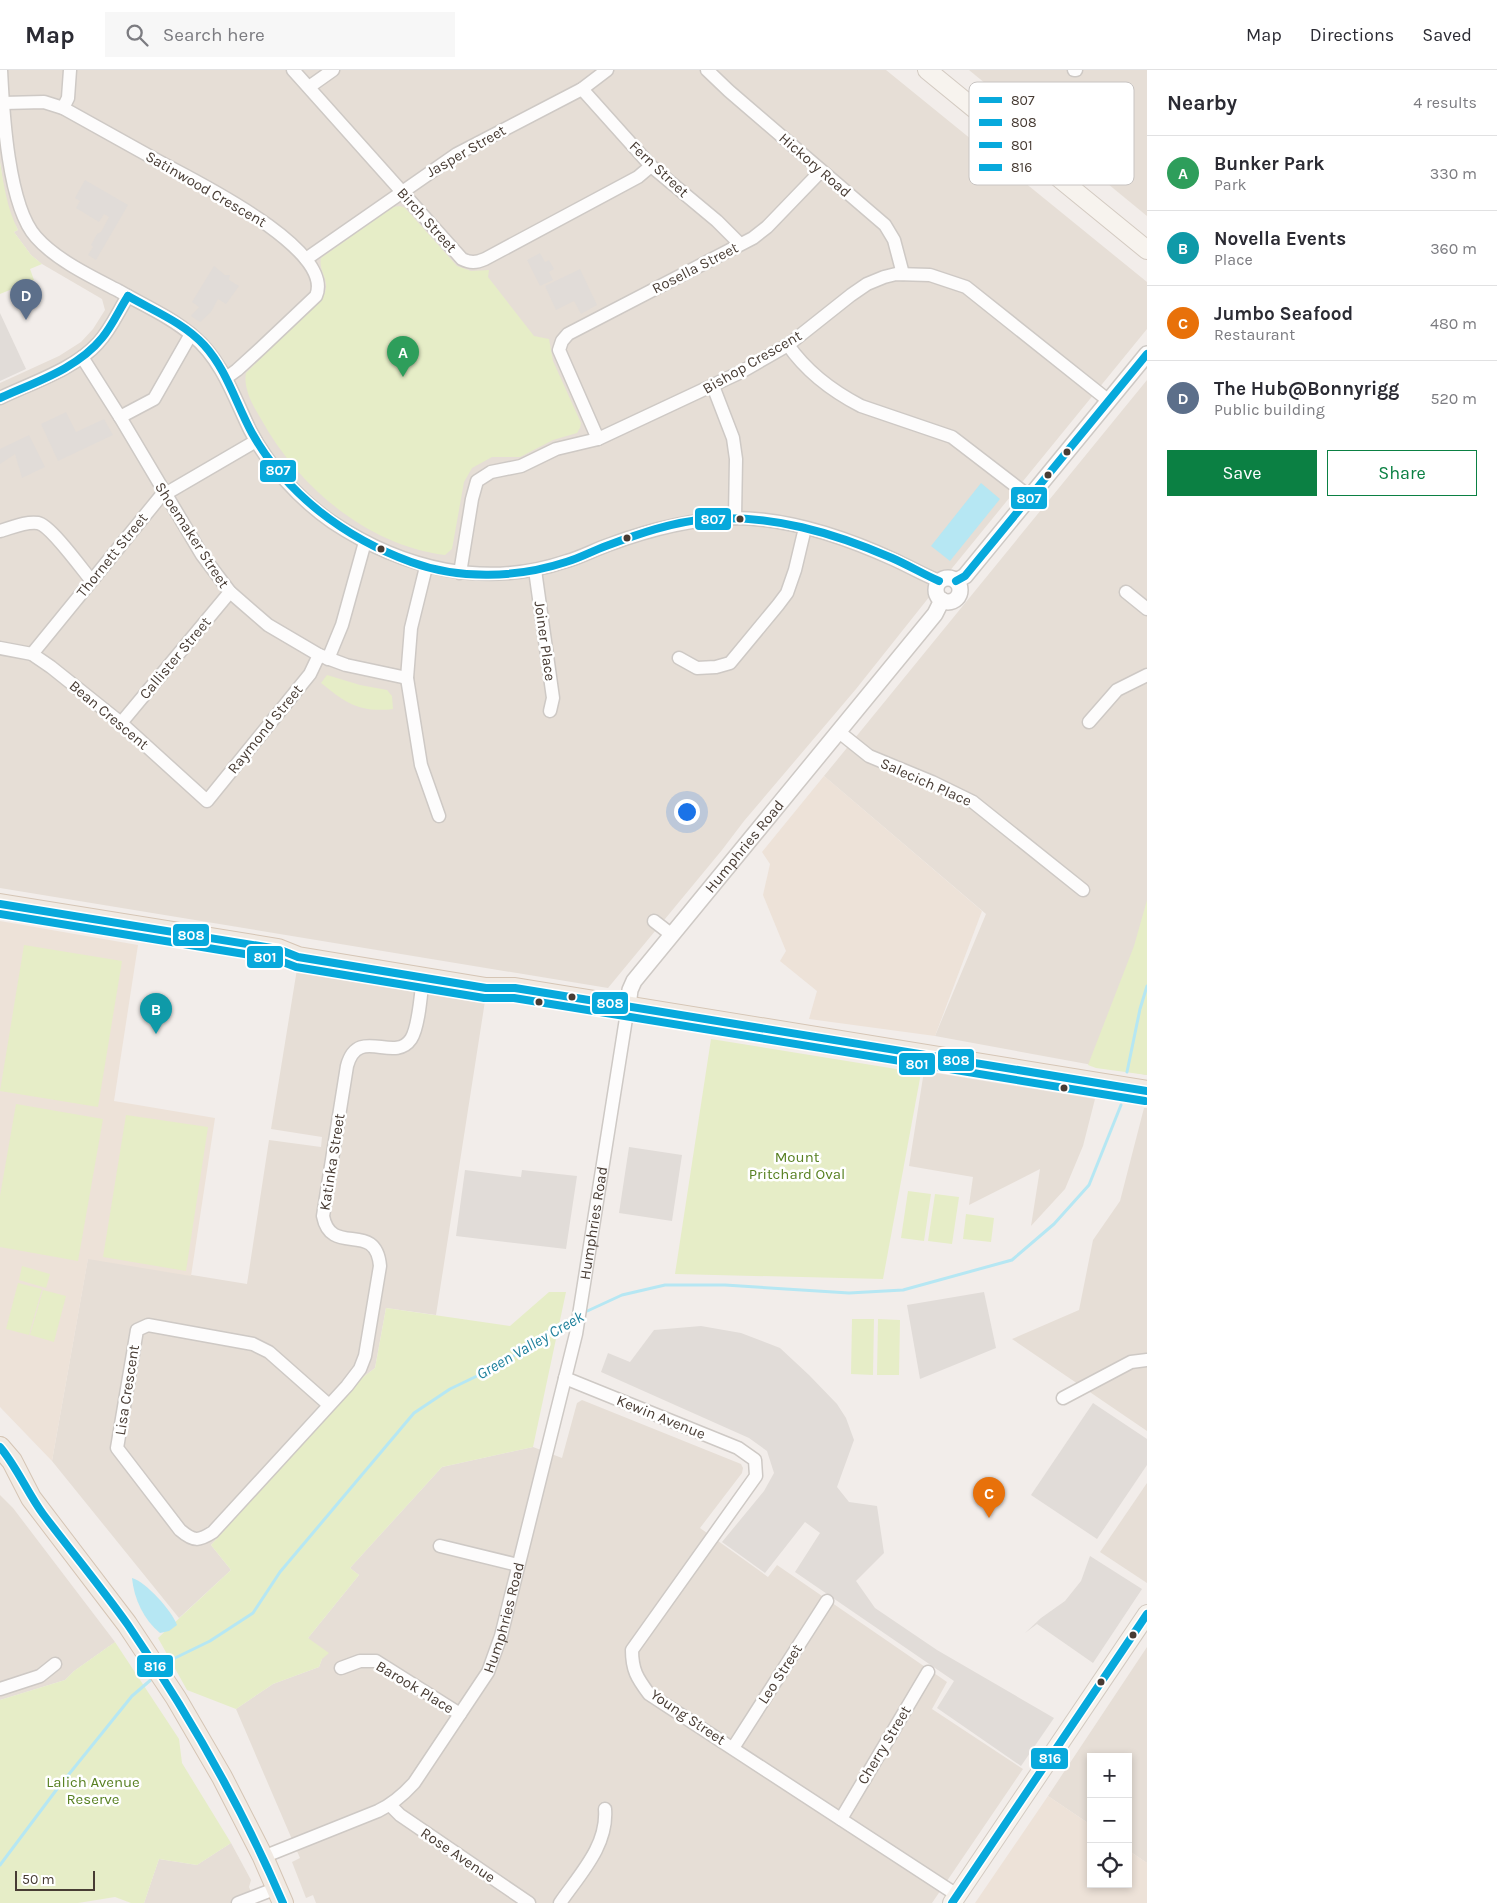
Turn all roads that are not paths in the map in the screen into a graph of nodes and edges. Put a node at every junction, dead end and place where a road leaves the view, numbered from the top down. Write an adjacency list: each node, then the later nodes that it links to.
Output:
1 (1, 70): 10 (street)
2 (70, 70): 12 (street)
3 (293, 70): 8 (street, Birch Street)
4 (333, 70): 8 (street)
5 (607, 70): 9 (street, Jasper Street)
6 (707, 70): 14 (street, Hickory Road)
7 (927, 70): 11 (main road)
8 (309, 87): 16 (street, Birch Street)
9 (582, 90): 13 (street, Fern Street); 16 (street, Jasper Street)
10 (3, 103): 12 (street, Satinwood Crescent); 21 (street)
11 (969, 104)
12 (63, 108): 19 (street, Satinwood Crescent)
13 (651, 166): 16 (street, Birch Street); 17 (street, Fern Street)
14 (821, 170): 17 (street, Rosella Street); 20 (street, Hickory Road)
15 (1068, 185): 18 (main road)
16 (402, 192): 19 (street, Jasper Street)
17 (740, 244): 31 (street, Rosella Street)
18 (1147, 250)
19 (306, 259): 26 (street, Satinwood Crescent)
20 (903, 274): 23 (street, Bishop Crescent); 29 (street, Bishop Crescent)
21 (128, 296): 22 (street); 25 (street)
22 (191, 334): 26 (street); 30 (street)
23 (788, 345): 27 (street, Bishop Crescent); 34 (street)
24 (1147, 354): 29 (street)
25 (82, 357): 28 (street); 30 (street, Shoemaker Street)
26 (226, 378): 32 (street)
27 (713, 386): 31 (street, Bishop Crescent); 35 (street)
28 (0, 398)
29 (1109, 401): 34 (street)
30 (120, 417): 33 (street, Shoemaker Street)
31 (598, 439): 41 (street, Bishop Crescent)
32 (256, 441): 33 (street, Thornett Street); 38 (street)
33 (165, 494): 42 (street, Thornett Street); 45 (street, Shoemaker Street)
34 (1030, 497): 44 (street)
35 (735, 518): 36 (street); 40 (street)
36 (805, 528): 43 (street); 52 (street)
37 (0, 531): 42 (street)
38 (365, 542): 39 (street); 51 (street, Raymond Street)
39 (426, 567): 41 (street); 54 (street)
40 (534, 570): 41 (street); 55 (street, Joiner Place)
41 (460, 573)
42 (91, 580): 50 (street, Thornett Street)
43 (940, 581): 44 (street); 47 (street)
44 (956, 581): 47 (street)
45 (230, 592): 51 (street, Shoemaker Street); 57 (street, Callister Street)
46 (1126, 592): 48 (street)
47 (942, 600): 58 (street, Humphries Road)
48 (1147, 609)
49 (0, 648): 50 (street, Bean Crescent)
50 (32, 654): 57 (street, Bean Crescent)
51 (324, 657): 54 (street, Shoemaker Street); 59 (street, Raymond Street)
52 (679, 658)
53 (1147, 676): 56 (street)
54 (407, 678): 60 (street)
55 (550, 711)
56 (1090, 722)
57 (121, 723): 59 (street, Bean Crescent)
58 (839, 732): 61 (street, Salecich Place); 64 (street, Humphries Road)
59 (207, 800)
60 (439, 816)
61 (1083, 890)
62 (0, 904): 65 (main road)
63 (654, 921): 64 (street)
64 (672, 935): 68 (street, Humphries Road)
65 (278, 949): 66 (main road); 67 (main road)
66 (423, 977): 67 (main road); 73 (street, Katinka Street)
67 (515, 988): 68 (main road)
68 (628, 1006): 69 (main road); 71 (street, Humphries Road)
69 (1147, 1091)
70 (1147, 1360): 72 (street)
71 (565, 1378): 75 (street, Kewin Avenue); 80 (street, Humphries Road)
72 (1063, 1398)
73 (329, 1405): 78 (street, Katinka Street); 78 (street, Lisa Crescent)
74 (0, 1446): 77 (main road)
75 (755, 1460): 88 (street, Young Street)
76 (0, 1469): 77 (main road)
77 (31, 1498): 92 (main road)
78 (202, 1539)
79 (440, 1546): 80 (street)
80 (518, 1565): 87 (street, Humphries Road)
81 (827, 1601): 88 (street, Leo Street)
82 (1147, 1614): 94 (main road)
83 (55, 1664): 86 (street)
84 (341, 1668): 87 (street, Barook Place)
85 (928, 1672): 91 (street, Cherry Street)
86 (0, 1689)
87 (460, 1714): 89 (street, Humphries Road)
88 (733, 1748): 91 (street, Young Street)
89 (390, 1805): 92 (street, Humphries Road); 96 (street, Rose Avenue)
90 (605, 1809): 97 (street)
91 (841, 1819): 94 (street, Young Street)
92 (263, 1856): 93 (main road)
93 (280, 1895): 95 (street)
94 (955, 1899)
95 (238, 1903)
96 (528, 1903)
97 (560, 1903)

